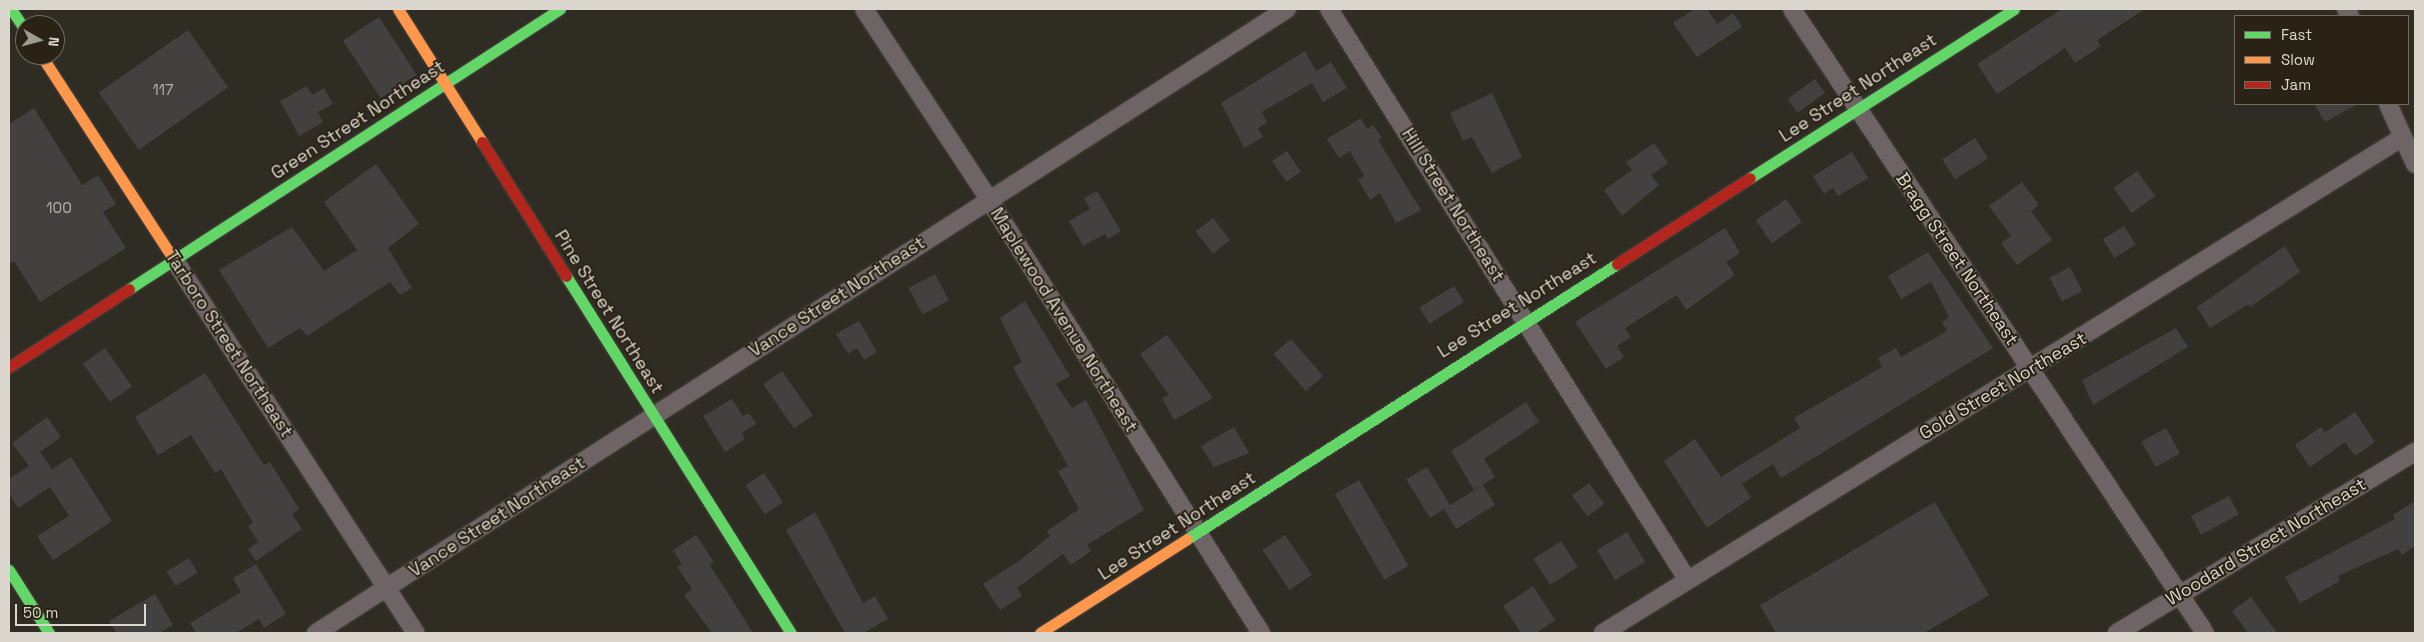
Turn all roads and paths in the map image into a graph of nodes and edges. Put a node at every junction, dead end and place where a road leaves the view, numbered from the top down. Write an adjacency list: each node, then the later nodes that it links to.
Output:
1 (398, 9): 9 (street, Pine Street Northeast)
2 (560, 9): 9 (street, Green Street Northeast)
3 (864, 9): 14 (street, Maplewood Avenue Northeast)
4 (1287, 9): 14 (street, Vance Street Northeast)
5 (1329, 9): 16 (street, Hill Street Northeast)
6 (1792, 9): 11 (street, Bragg Street Northeast)
7 (2014, 9): 11 (street, Lee Street Northeast)
8 (48, 65): 15 (street, Tarboro Street Northeast)
9 (445, 84): 15 (street, Green Street Northeast); 19 (street, Pine Street Northeast)
10 (2388, 105): 12 (street)
11 (1857, 109): 16 (street, Lee Street Northeast); 18 (street, Bragg Street Northeast)
12 (2403, 137): 13 (street); 18 (street, Gold Street Northeast)
13 (2415, 164)
14 (988, 198): 19 (street, Vance Street Northeast); 21 (street, Maplewood Avenue Northeast)
15 (175, 261): 17 (street, Green Street Northeast); 24 (street, Tarboro Street Northeast)
16 (1526, 321): 21 (street, Lee Street Northeast); 23 (street, Hill Street Northeast)
17 (9, 368)
18 (2030, 370): 23 (street, Gold Street Northeast); 25 (street, Bragg Street Northeast)
19 (654, 416): 24 (street, Vance Street Northeast); 29 (street, Pine Street Northeast)
20 (2415, 452): 25 (street, Woodard Street Northeast)
21 (1199, 534): 30 (street, Lee Street Northeast); 31 (street, Maplewood Avenue Northeast)
22 (9, 570): 26 (street)
23 (1687, 580): 32 (street, Gold Street Northeast)
24 (388, 587): 27 (street, Vance Street Northeast); 28 (street, Tarboro Street Northeast)
25 (2180, 595): 33 (street, Woodard Street Northeast); 34 (street, Bragg Street Northeast)
26 (49, 633)
27 (316, 633)
28 (416, 633)
29 (791, 633)
30 (1040, 633)
31 (1261, 633)
32 (1603, 633)
33 (2117, 633)
34 (2206, 633)

